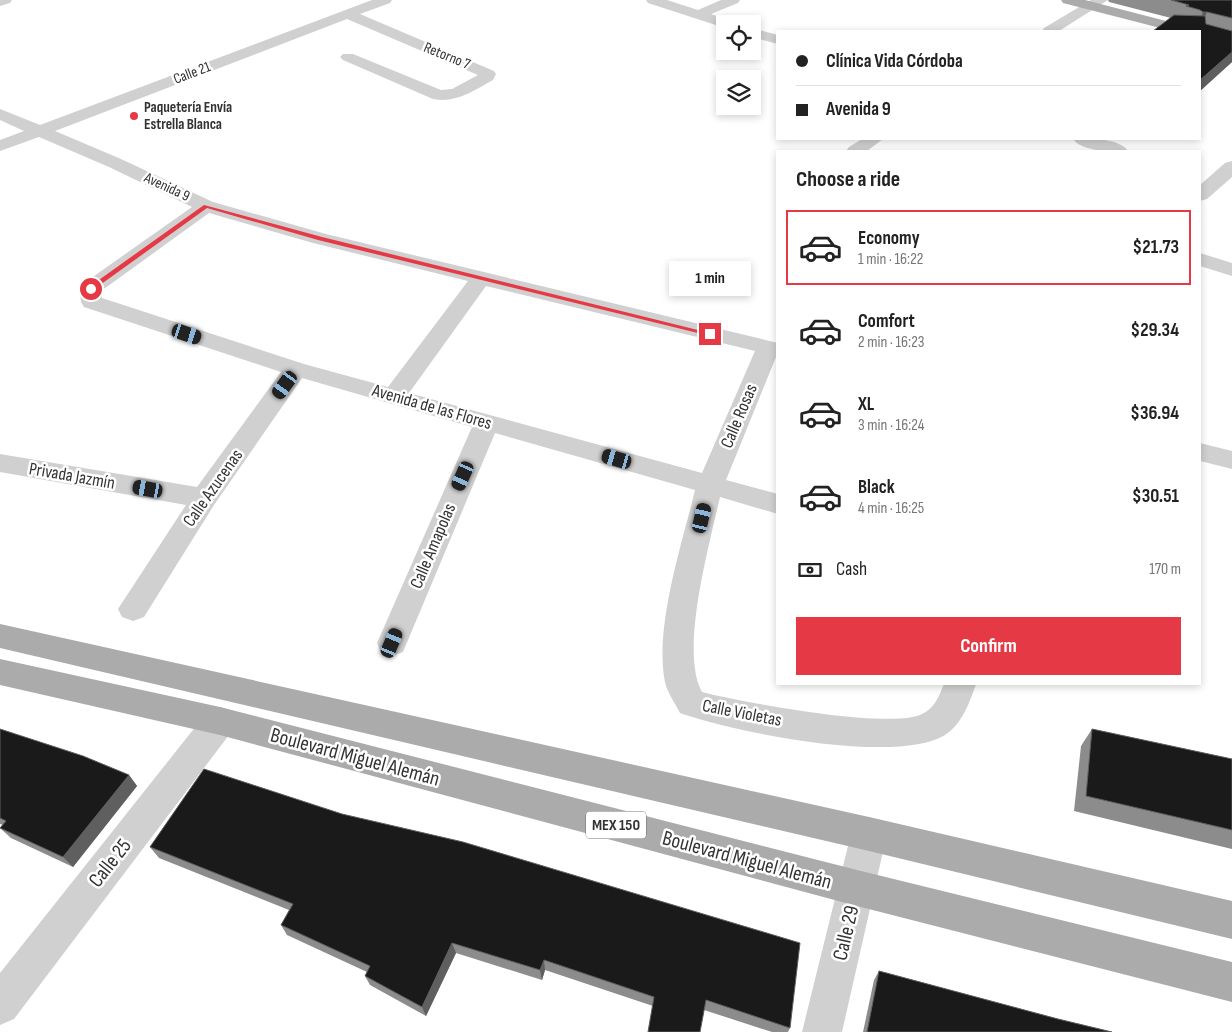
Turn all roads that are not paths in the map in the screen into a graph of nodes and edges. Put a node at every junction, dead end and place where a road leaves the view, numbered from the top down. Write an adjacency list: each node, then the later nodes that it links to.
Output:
1 (6, 0): 6 (street)
2 (385, 0): 8 (street, Calle 21)
3 (653, 0): 9 (street)
4 (732, 0): 9 (street)
5 (1068, 0): 7 (main road)
6 (0, 2)
7 (1096, 3): 11 (street); 12 (main road)
8 (347, 14): 15 (street, Retorno 7); 17 (street, Calle 21)
9 (698, 15): 10 (street)
10 (716, 21)
11 (1051, 30)
12 (1185, 30)
13 (761, 35): 14 (street)
14 (776, 39)
15 (348, 57)
16 (0, 114): 17 (street, Avenida 9)
17 (41, 131): 20 (street, Calle 21); 26 (street, Avenida 9)
18 (872, 140): 21 (street)
19 (1085, 140): 22 (street)
20 (0, 146)
21 (857, 150)
22 (1116, 150)
23 (1232, 167): 24 (street)
24 (1204, 185): 25 (street)
25 (1232, 189)
26 (206, 206): 29 (street, Avenida 9); 31 (street, Avenida de las Flores)
27 (1201, 259): 28 (street)
28 (1232, 270)
29 (482, 277): 30 (street, Avenida 9); 32 (street)
30 (772, 349): 37 (street, Calle Rosas)
31 (296, 369): 32 (street, Avenida de las Flores); 38 (street, Calle Azucenas)
32 (394, 396): 33 (street, Avenida de las Flores)
33 (487, 422): 37 (street, Avenida de las Flores); 42 (street, Calle Amapolas)
34 (1201, 452): 35 (street)
35 (1232, 460)
36 (0, 464): 38 (street, Privada Jazmín)
37 (710, 485): 39 (street, Avenida de las Flores); 44 (street, Calle Violetas)
38 (204, 498): 40 (street, Calle Azucenas)
39 (776, 503)
40 (133, 609)
41 (0, 636): 46 (main road, Boulevard Miguel Alemán)
42 (392, 643)
43 (0, 672): 45 (main road, Boulevard Miguel Alemán / MEX 150)
44 (960, 685)
45 (220, 721): 47 (main road, Boulevard Miguel Alemán / MEX 150); 50 (street, Calle 25)
46 (869, 834): 47 (street, Calle 29); 48 (main road, Boulevard Miguel Alemán)
47 (857, 888): 49 (main road, Boulevard Miguel Alemán / MEX 150); 51 (street, Calle 29)
48 (1232, 920)
49 (1232, 982)
50 (0, 1006)
51 (822, 1032)

